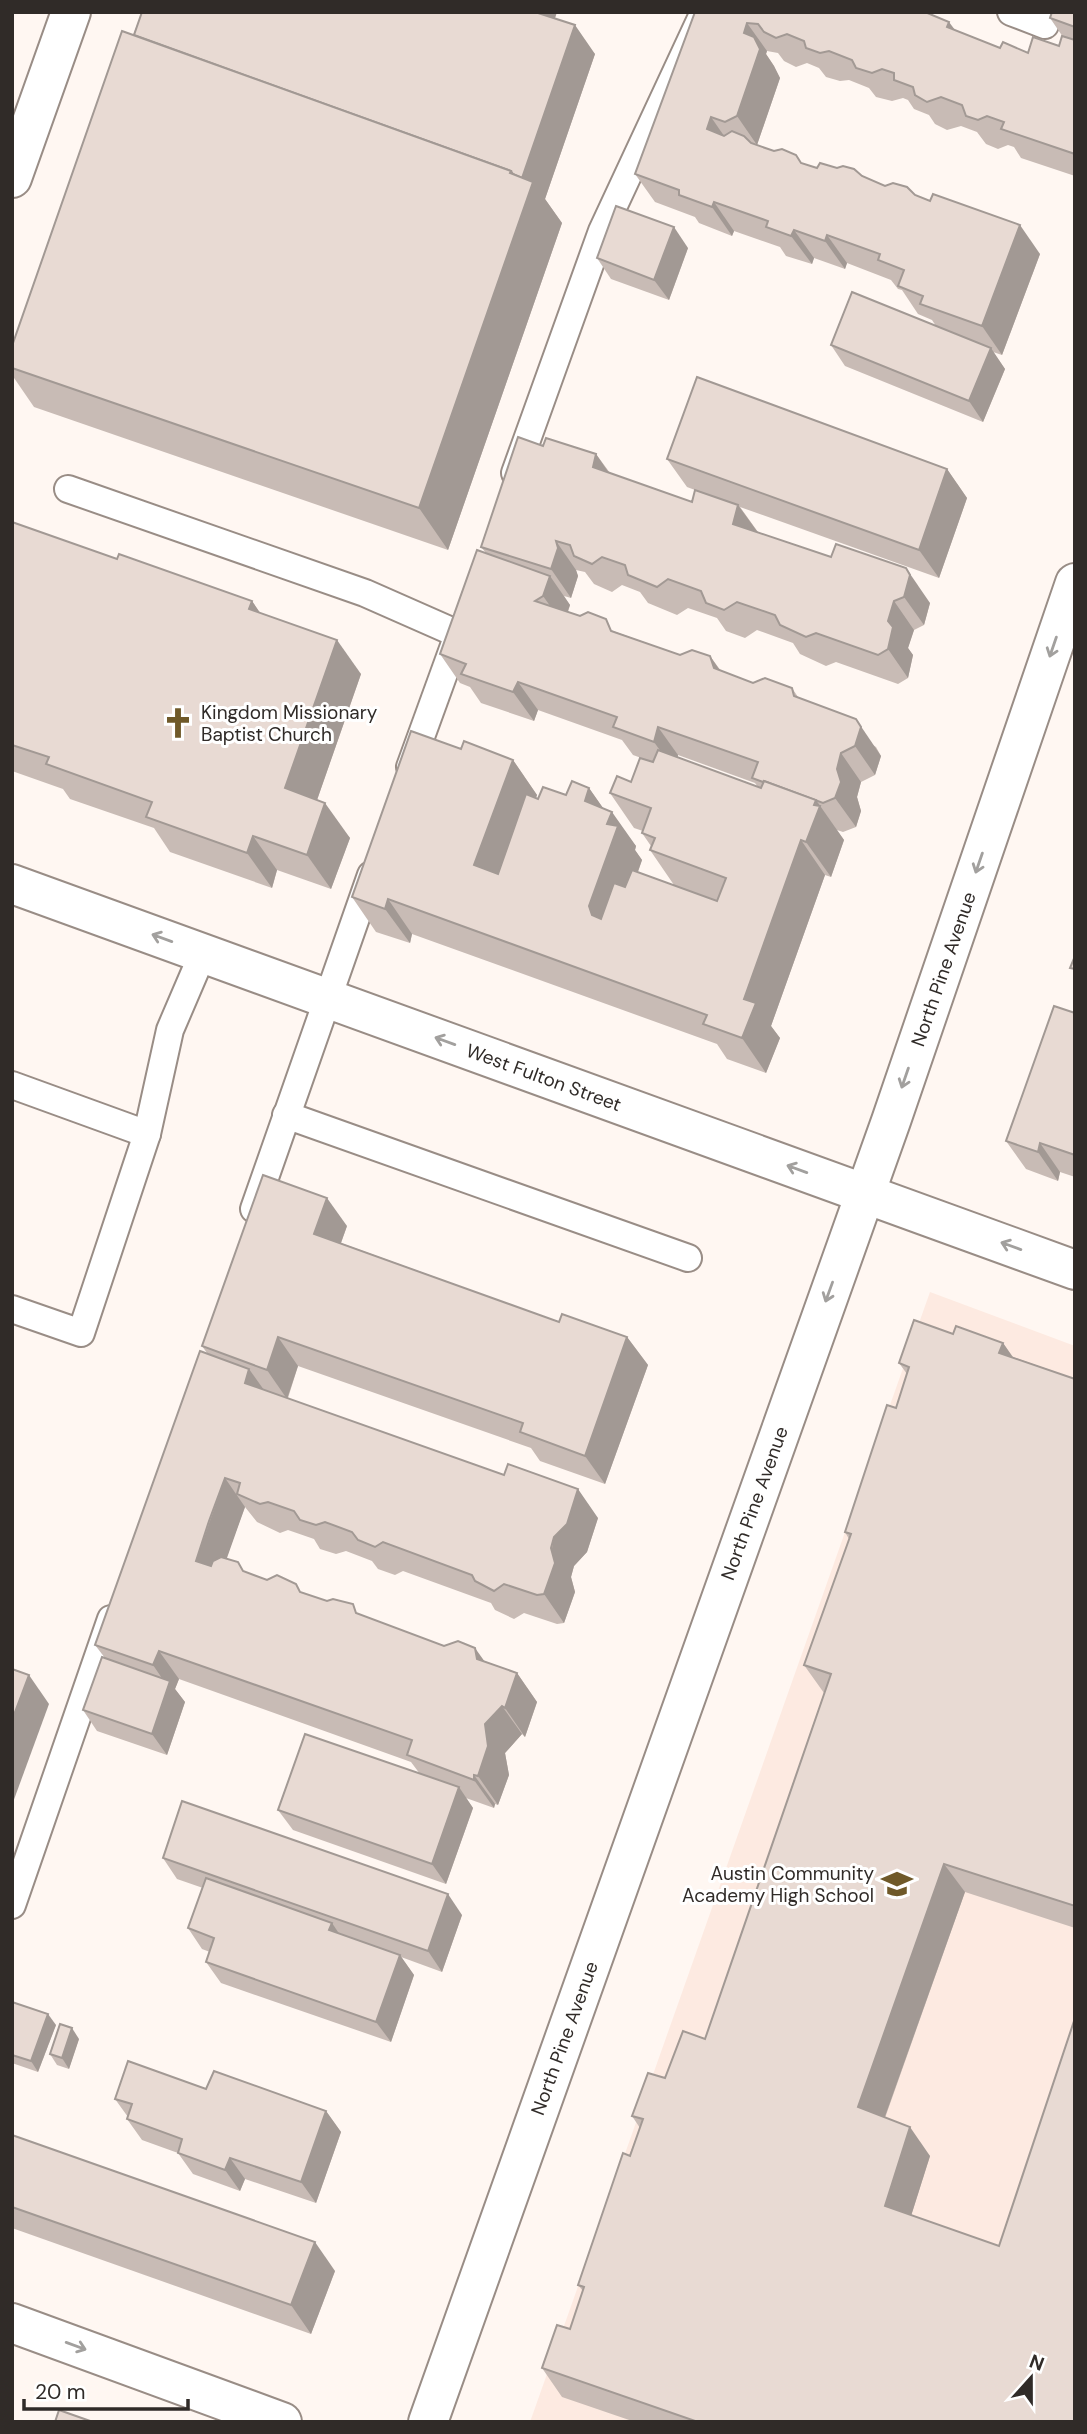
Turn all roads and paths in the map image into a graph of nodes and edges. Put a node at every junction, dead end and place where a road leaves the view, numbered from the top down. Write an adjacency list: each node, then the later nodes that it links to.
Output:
1 (71, 12): 5 (street)
2 (704, 12): 7 (lane)
3 (1011, 12): 4 (lane)
4 (1045, 24)
5 (12, 178)
6 (68, 489): 10 (lane)
7 (509, 491)
8 (1075, 583): 19 (street, North Pine Avenue, one-way to 19)
9 (467, 608): 10 (lane)
10 (458, 634): 11 (lane)
11 (403, 786)
12 (380, 850): 15 (lane)
13 (12, 884): 14 (street, West Fulton Street, one-way to 13)
14 (204, 953): 15 (street, West Fulton Street); 18 (lane)
15 (327, 998): 17 (lane); 19 (street, West Fulton Street, one-way to 15)
16 (12, 1084): 18 (lane)
17 (286, 1115): 20 (lane); 21 (lane)
18 (147, 1134): 23 (lane)
19 (864, 1193): 22 (street, West Fulton Street, one-way to 19); 28 (street, North Pine Avenue, one-way to 28)
20 (245, 1234)
21 (688, 1258)
22 (1075, 1270)
23 (12, 1309)
24 (117, 1602): 25 (lane)
25 (12, 1905)
26 (12, 2323): 27 (street, one-way to 27)
27 (282, 2422)
28 (428, 2422)

